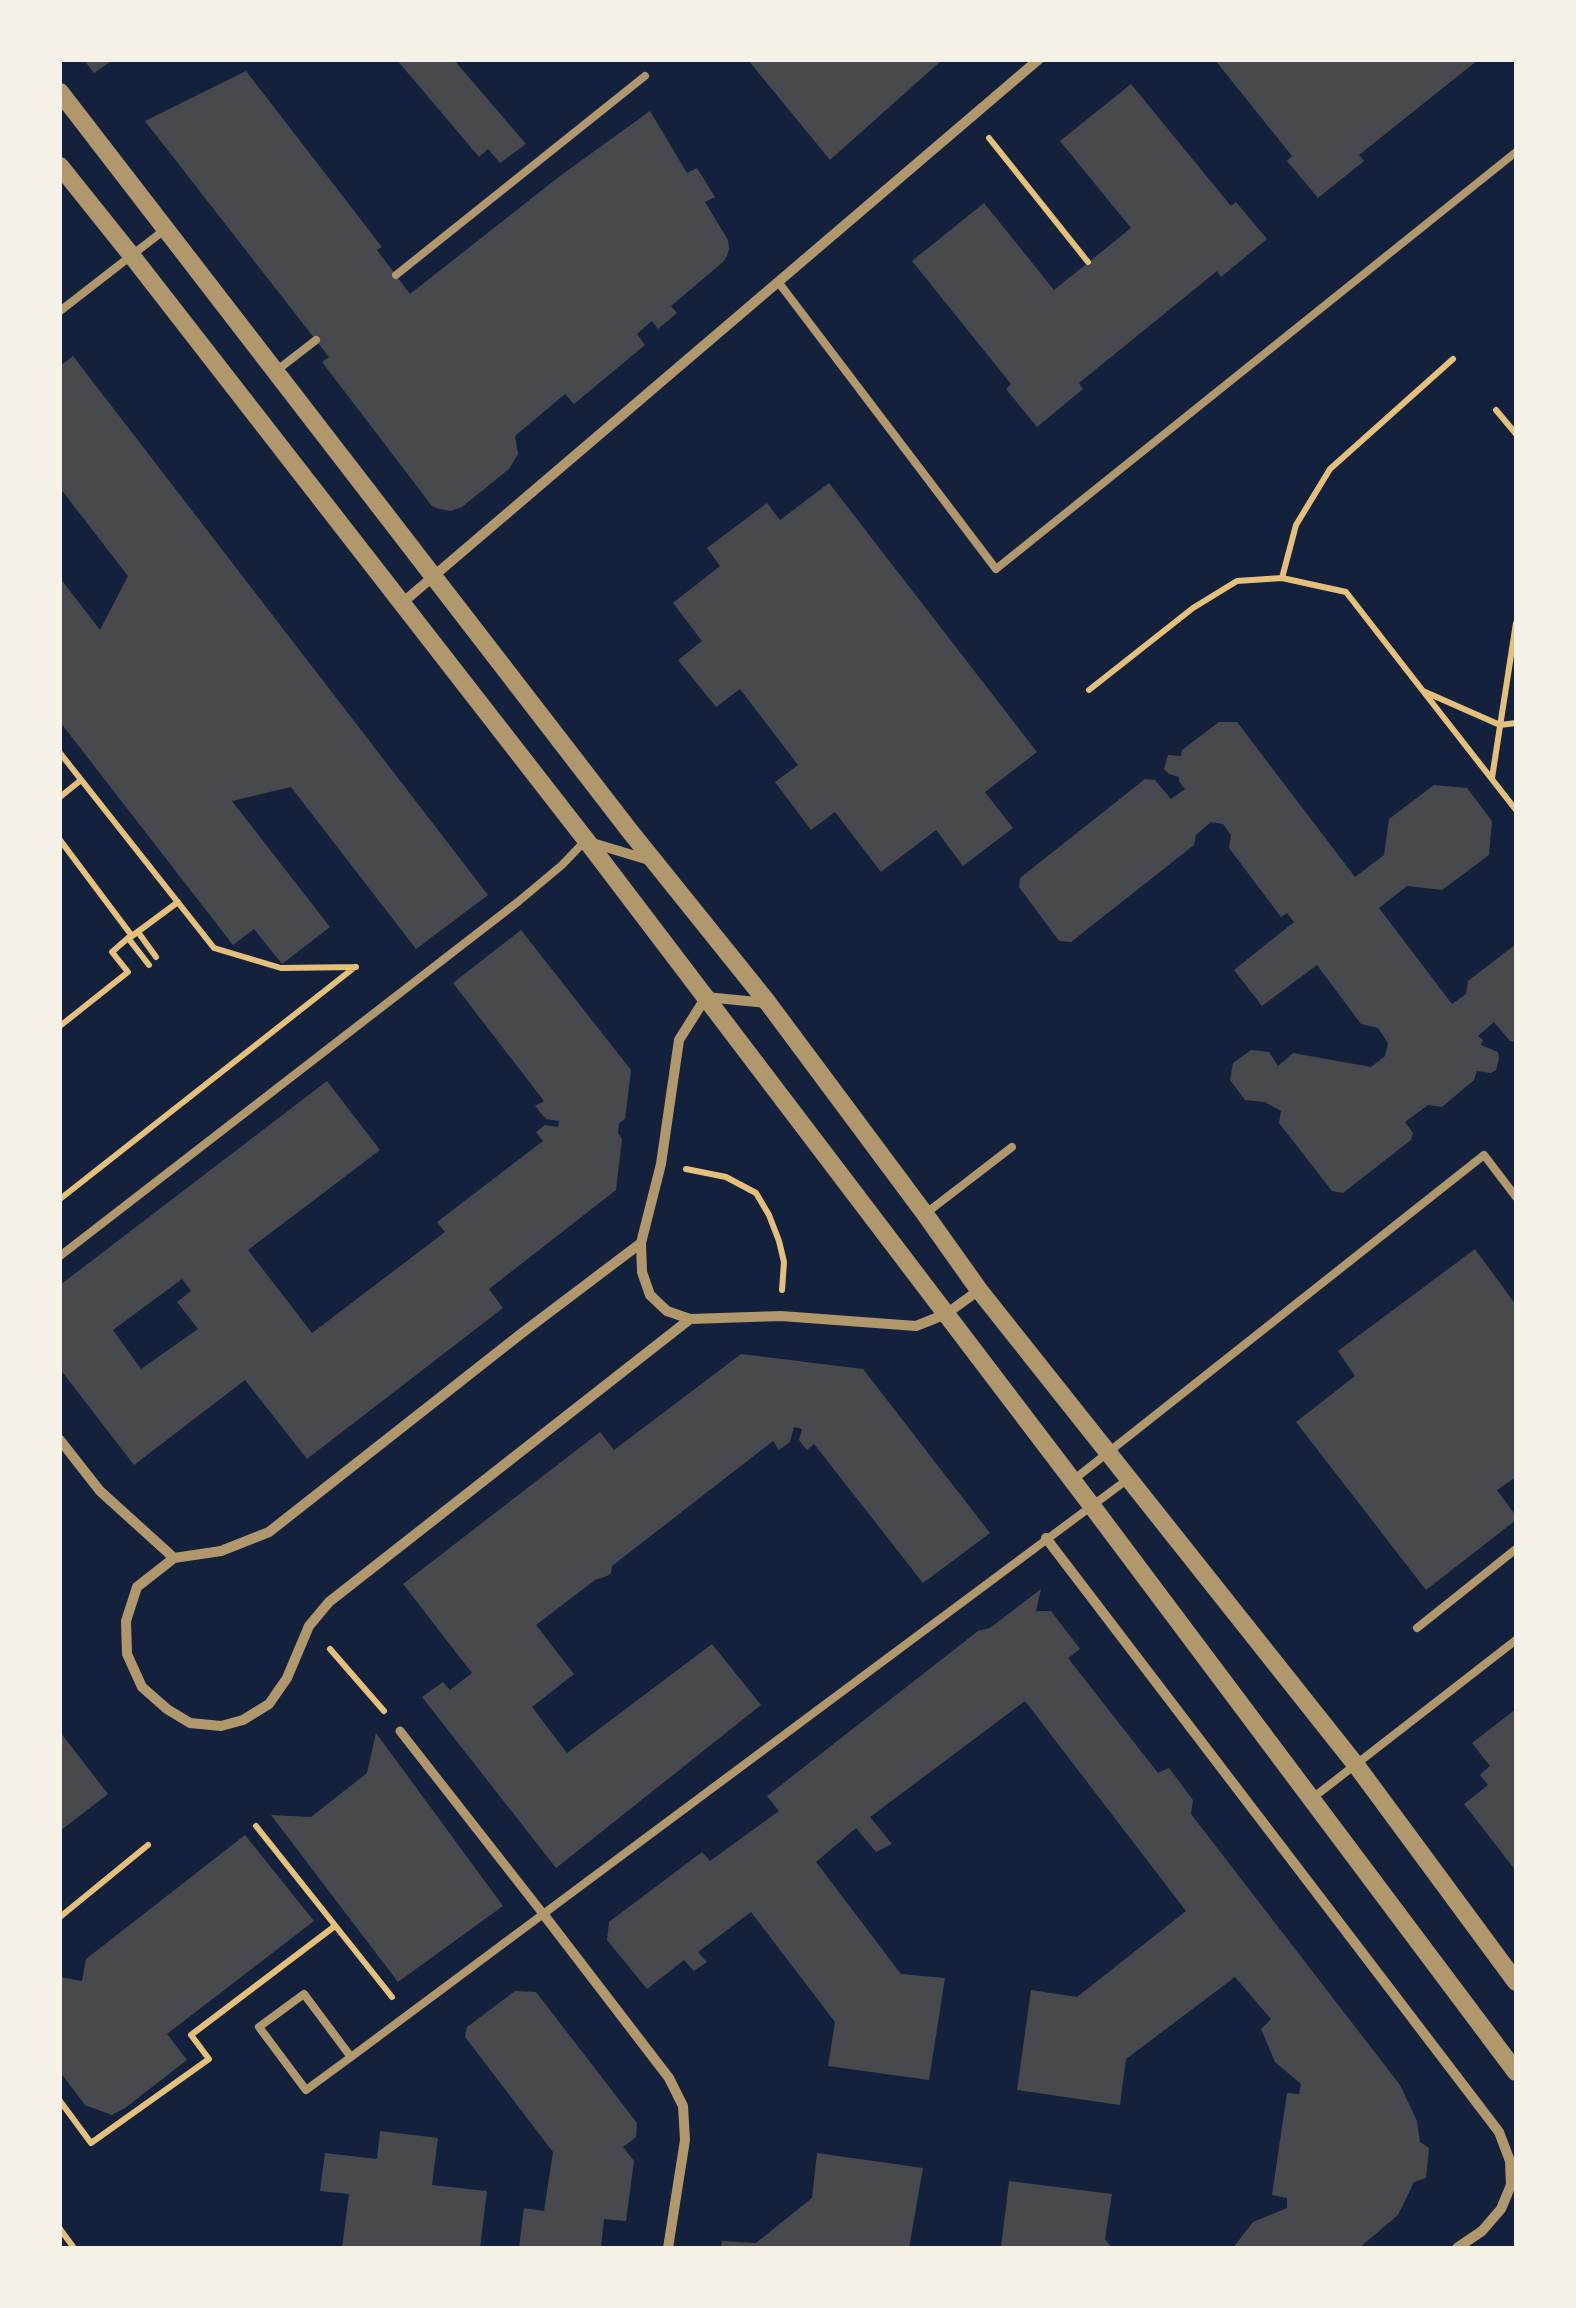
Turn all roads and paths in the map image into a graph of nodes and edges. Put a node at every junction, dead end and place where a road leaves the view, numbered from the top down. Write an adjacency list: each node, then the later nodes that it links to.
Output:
1 (1038, 60): 4 (street)
2 (645, 76): 10 (lane)
3 (60, 92): 7 (street)
4 (972, 118): 9 (path); 11 (street)
5 (1516, 152): 11 (lane)
6 (60, 166): 8 (street)
7 (167, 228): 8 (lane); 15 (street)
8 (132, 256): 12 (lane); 20 (street)
9 (1088, 262)
10 (396, 276)
11 (779, 284): 18 (street)
12 (60, 311)
13 (316, 340): 15 (lane)
14 (1453, 359): 19 (path)
15 (276, 370): 18 (street)
16 (1496, 410): 17 (path)
17 (1516, 434)
18 (434, 577): 20 (street); 35 (street)
19 (1282, 578): 22 (path); 23 (path)
20 (401, 604): 32 (street)
21 (1516, 622): 25 (path)
22 (1090, 690)
23 (1423, 691): 25 (path); 27 (path)
24 (1516, 722): 25 (path)
25 (1500, 725): 27 (path)
26 (60, 753): 28 (path)
27 (1492, 778): 30 (path)
28 (81, 780): 29 (path); 36 (path)
29 (60, 797)
30 (1515, 809)
31 (60, 840): 33 (path)
32 (586, 840): 35 (street); 40 (street); 49 (lane)
33 (70, 852): 34 (path); 37 (path)
34 (60, 860)
35 (655, 862): 41 (street)
36 (178, 902): 37 (path); 46 (path)
37 (133, 936): 38 (path); 39 (path); 42 (path)
38 (156, 958)
39 (149, 966)
40 (706, 998): 41 (street); 44 (street); 51 (street)
41 (768, 1004): 47 (street)
42 (60, 1026)
43 (1012, 1147): 47 (lane)
44 (661, 1164): 48 (street); 52 (path)
45 (1516, 1197): 55 (lane)
46 (60, 1199)
47 (926, 1214): 50 (street)
48 (641, 1243): 53 (street); 61 (street)
49 (60, 1256)
50 (980, 1290): 51 (street); 55 (street)
51 (946, 1314): 52 (street); 57 (street)
52 (781, 1316): 53 (street)
53 (690, 1318): 62 (street)
54 (60, 1440): 61 (street)
55 (1107, 1452): 56 (street); 57 (lane)
56 (1128, 1479): 58 (lane); 66 (street)
57 (1072, 1481): 58 (street)
58 (1092, 1506): 59 (lane); 67 (street)
59 (1046, 1538): 70 (lane); 81 (street)
60 (1516, 1549): 63 (lane)
61 (174, 1558): 62 (street)
62 (309, 1626): 65 (path)
63 (1416, 1628)
64 (1516, 1640): 66 (lane)
65 (400, 1731): 70 (street)
66 (1356, 1765): 67 (lane); 73 (street)
67 (1310, 1800): 76 (street)
68 (256, 1826): 72 (path)
69 (148, 1845): 71 (path)
70 (544, 1915): 74 (lane); 80 (street)
71 (60, 1917)
72 (335, 1926): 74 (path); 77 (path)
73 (1516, 1982)
74 (407, 2016): 75 (lane)
75 (351, 2057): 75 (lane)
76 (1516, 2072)
77 (60, 2101)
78 (60, 2229): 79 (path)
79 (74, 2248)
80 (668, 2248)
81 (1458, 2248)

